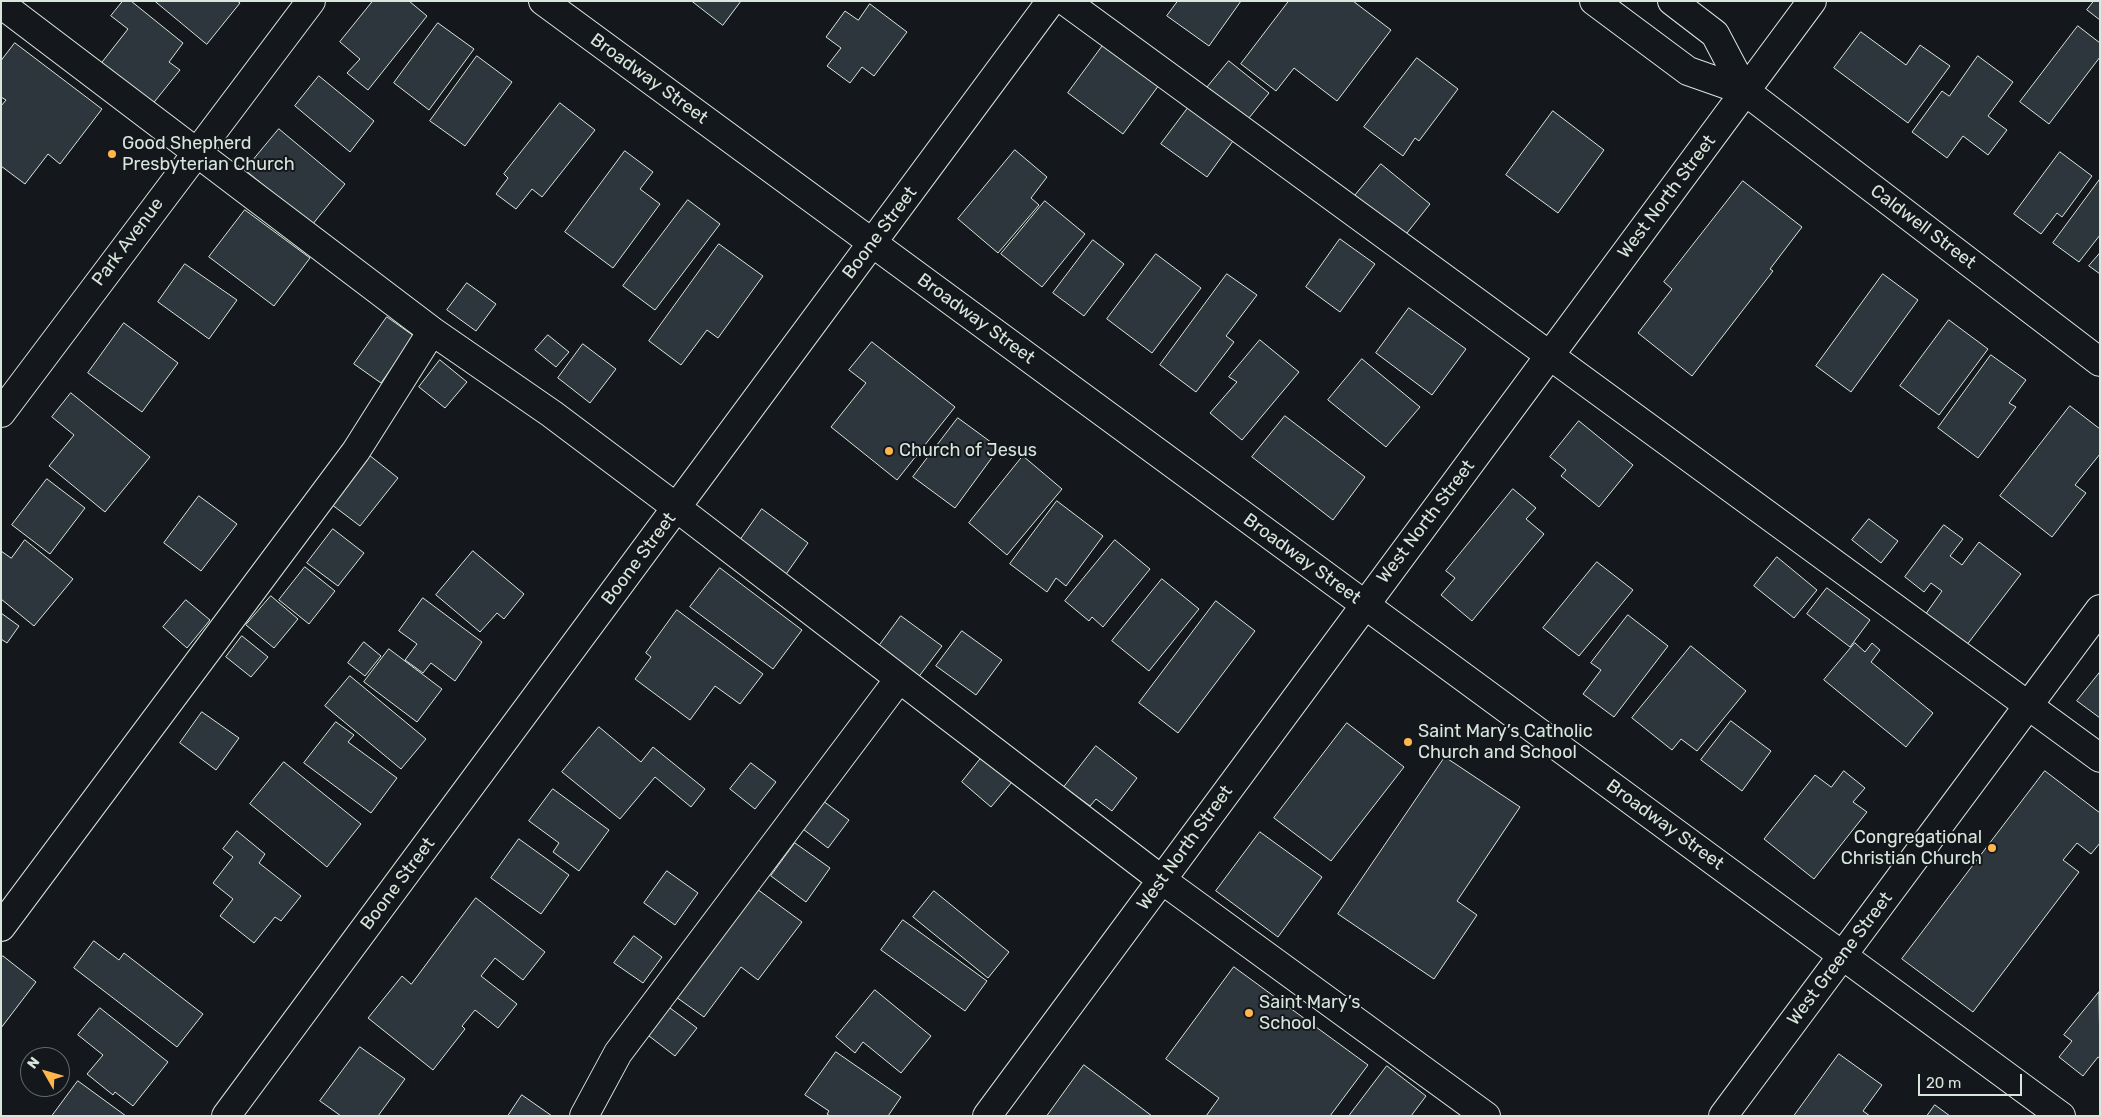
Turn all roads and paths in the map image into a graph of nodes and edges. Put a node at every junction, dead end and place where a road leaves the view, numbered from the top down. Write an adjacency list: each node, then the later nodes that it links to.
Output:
1 (311, 1): 10 (street, Park Avenue)
2 (543, 1): 11 (street, Broadway Street)
3 (1051, 1): 11 (street, Boone Street)
4 (1065, 1): 13 (street)
5 (1594, 1): 9 (street, Caldwell Street)
6 (1672, 1): 9 (street, Caldwell Street)
7 (1812, 1): 9 (street, West North Street)
8 (1, 4): 10 (street)
9 (1745, 91): 13 (street, West North Street); 14 (street, Caldwell Street)
10 (196, 153): 12 (street); 15 (street, Park Avenue)
11 (872, 243): 16 (street, Boone Street); 17 (street, Broadway Street)
12 (432, 331): 16 (street); 23 (street)
13 (1550, 355): 17 (street, West North Street); 20 (street)
14 (2100, 362)
15 (1, 413)
16 (677, 508): 19 (street); 25 (street, Boone Street)
17 (1365, 605): 22 (street, West North Street); 24 (street, Broadway Street)
18 (2100, 609): 20 (street, West Greene Street)
19 (899, 678): 22 (street); 26 (street)
20 (2029, 704): 21 (street); 24 (street, West Greene Street)
21 (2100, 758)
22 (1162, 880): 27 (street, West North Street); 28 (street)
23 (1, 927)
24 (1843, 955): 29 (street, West Greene Street); 30 (street, Broadway Street)
25 (226, 1116)
26 (584, 1116)
27 (987, 1116)
28 (1486, 1116)
29 (1724, 1116)
30 (2061, 1116)

